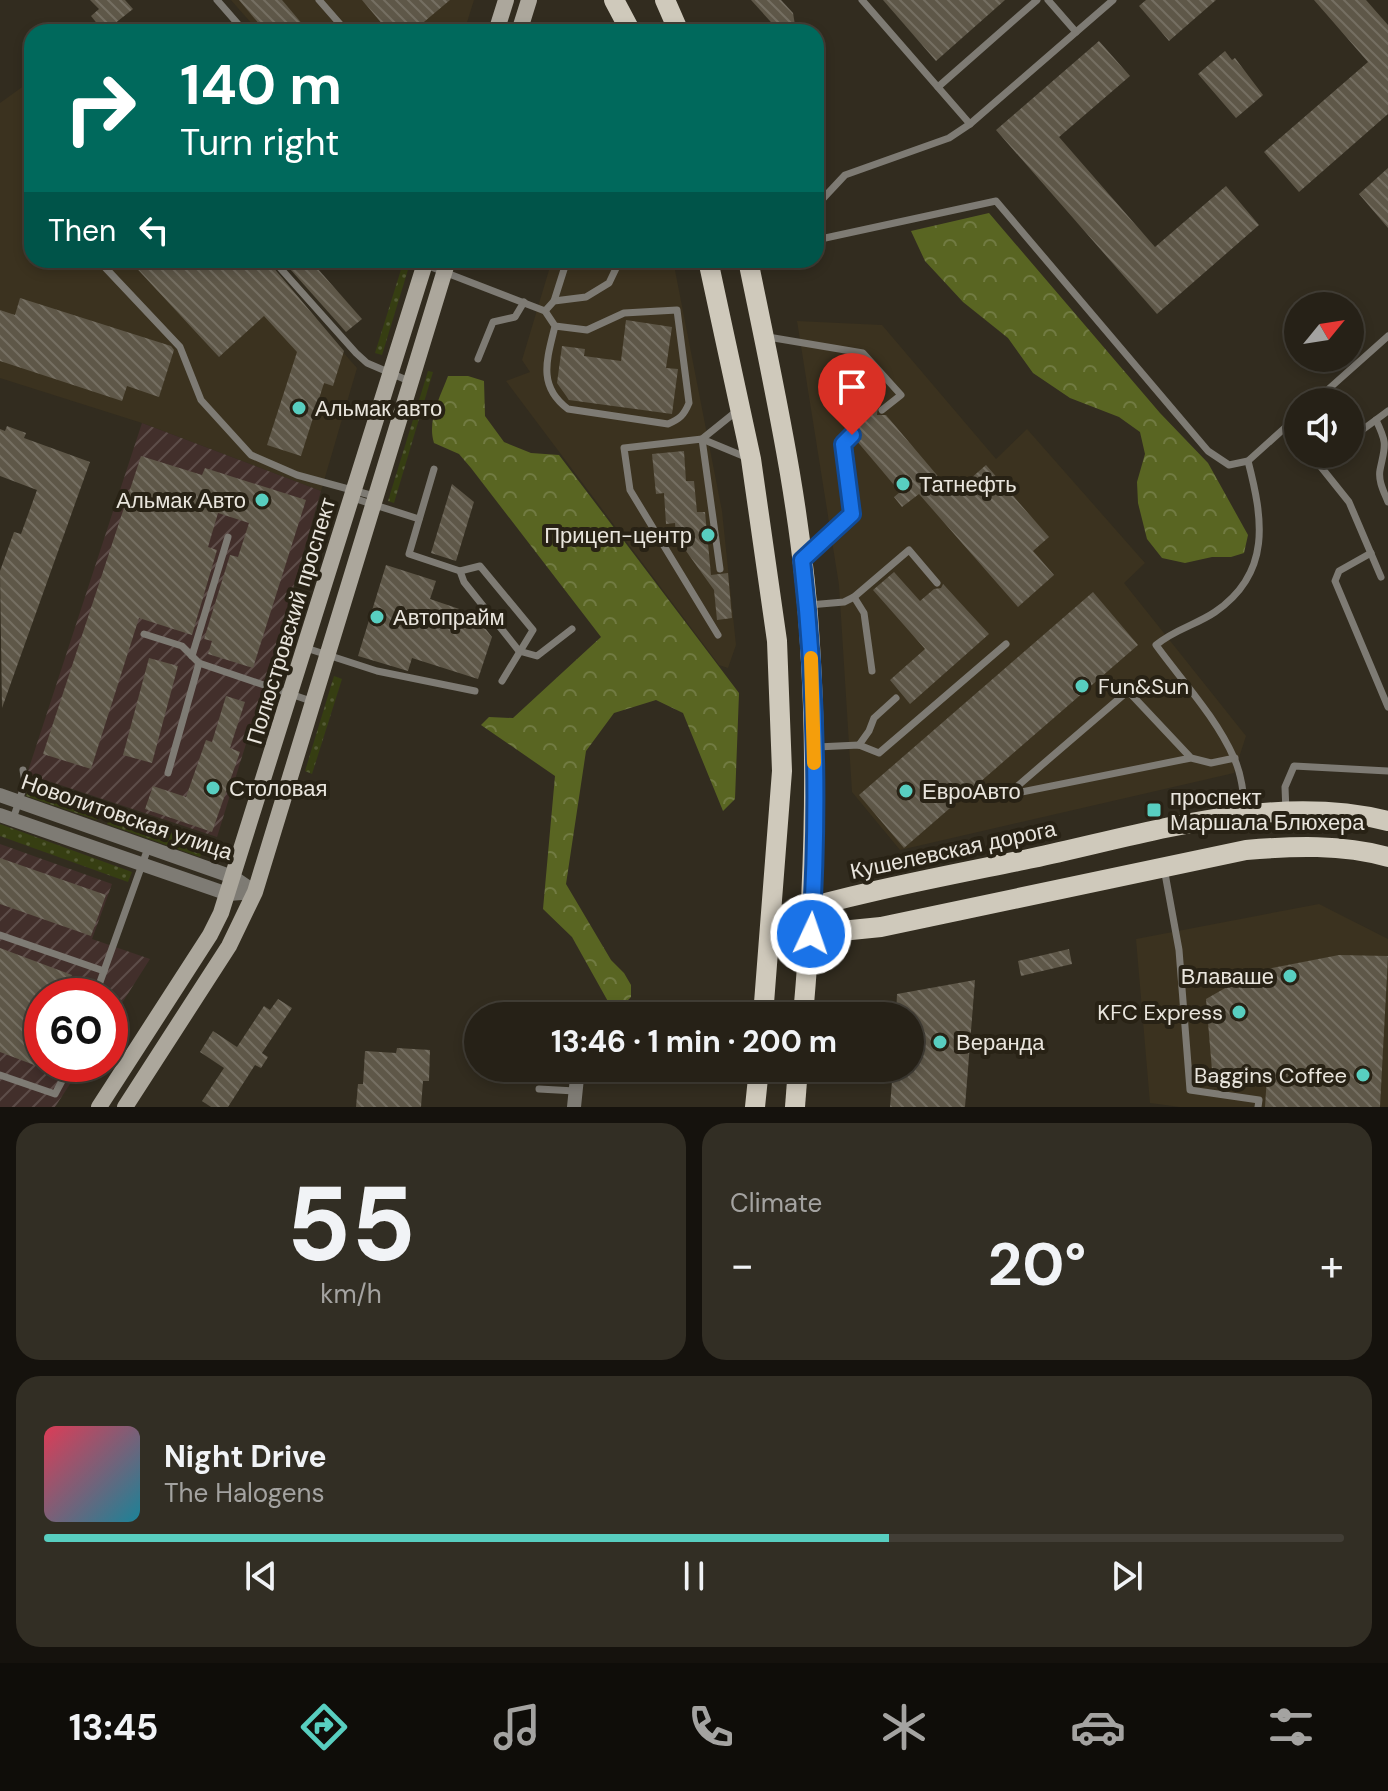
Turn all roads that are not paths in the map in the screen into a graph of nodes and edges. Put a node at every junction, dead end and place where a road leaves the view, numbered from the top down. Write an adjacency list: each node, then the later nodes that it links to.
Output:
1 (217, 0): 11 (lane)
2 (319, 0): 12 (lane)
3 (506, 0): 13 (main road)
4 (529, 0): 14 (main road)
5 (614, 0): 15 (main road)
6 (665, 0): 16 (main road)
7 (862, 0): 18 (lane)
8 (1037, 0): 18 (lane)
9 (1048, 0): 17 (lane)
10 (1113, 0): 17 (lane)
11 (238, 24)
12 (340, 24)
13 (498, 24)
14 (522, 24)
15 (627, 24)
16 (676, 24)
17 (1076, 32): 19 (lane)
18 (938, 87): 19 (lane)
19 (970, 124): 20 (lane)
20 (824, 197)
21 (824, 238): 50 (lane)
22 (106, 268): 53 (lane)
23 (280, 268): 38 (lane)
24 (423, 268): 38 (main road, Полюстровский проспект)
25 (446, 268): 39 (main road, Полюстровский проспект)
26 (453, 268): 32 (lane)
27 (564, 268): 31 (lane)
28 (616, 268): 31 (lane)
29 (710, 268): 41 (main road)
30 (750, 268): 36 (main road)
31 (554, 301): 33 (lane)
32 (524, 302): 33 (lane); 37 (lane)
33 (545, 311): 34 (lane)
34 (555, 326): 34 (lane)
35 (1388, 336): 40 (lane)
36 (764, 337): 42 (lane); 59 (main road)
37 (478, 359)
38 (391, 375): 39 (lane); 53 (main road, Полюстровский проспект)
39 (411, 381): 54 (main road, Полюстровский проспект)
40 (1330, 388)
41 (740, 409): 48 (lane); 49 (main road)
42 (882, 410)
43 (1388, 411): 44 (lane)
44 (1376, 420): 45 (lane); 55 (lane)
45 (1364, 429)
46 (1284, 432): 50 (lane)
47 (852, 435): 59 (lane)
48 (702, 439): 49 (lane); 60 (lane); 68 (lane)
49 (751, 459): 103 (main road)
50 (1248, 461): 85 (lane)
51 (1322, 468): 58 (lane)
52 (434, 469): 56 (lane)
53 (354, 494): 54 (lane); 70 (main road, Полюстровский проспект)
54 (375, 501): 56 (lane); 72 (main road, Полюстровский проспект)
55 (1388, 502)
56 (419, 519): 61 (lane)
57 (228, 537): 73 (lane)
58 (1371, 553): 62 (lane); 81 (lane)
59 (802, 560): 65 (main road)
60 (720, 569)
61 (460, 571): 71 (lane); 71 (lane)
62 (1381, 577)
63 (937, 583): 64 (lane)
64 (854, 597): 65 (lane); 75 (lane)
65 (807, 606): 83 (main road)
66 (572, 629): 71 (lane)
67 (144, 634): 73 (lane)
68 (718, 635)
69 (1006, 644): 82 (lane)
70 (306, 648): 72 (lane); 78 (main road, Полюстровский проспект)
71 (519, 651): 76 (lane)
72 (327, 655): 77 (lane); 80 (main road, Полюстровский проспект)
73 (192, 656): 74 (lane)
74 (199, 663): 78 (lane); 88 (lane)
75 (872, 671)
76 (502, 681)
77 (475, 691)
78 (291, 694): 80 (lane); 99 (main road, Полюстровский проспект)
79 (896, 698): 82 (lane)
80 (313, 701): 100 (main road, Полюстровский проспект)
81 (1388, 707)
82 (859, 745): 83 (lane)
83 (814, 747): 102 (main road)
84 (1191, 758): 84 (lane); 85 (lane)
85 (1235, 758): 92 (lane)
86 (23, 770): 90 (lane)
87 (1388, 771): 91 (lane)
88 (168, 773)
89 (0, 795): 90 (street, Новолитовская улица)
90 (18, 802): 93 (lane); 95 (street, Новолитовская улица)
91 (1286, 812): 92 (main road, Кушелевская дорога); 94 (main road, Кушелевская дорога)
92 (1245, 815): 102 (main road, Кушелевская дорога)
93 (6, 817): 97 (street, Новолитовская улица)
94 (1388, 821)
95 (148, 848): 97 (lane); 99 (street, Новолитовская улица)
96 (1388, 857): 98 (main road)
97 (142, 865): 101 (street, Новолитовская улица); 106 (lane)
98 (1164, 866): 104 (main road); 123 (lane)
99 (233, 877): 100 (street, Новолитовская улица); 101 (main road, Полюстровский проспект)
100 (255, 892): 101 (street, Новолитовская улица); 118 (main road, Полюстровский проспект)
101 (228, 894): 116 (main road, Полюстровский проспект)
102 (813, 905): 103 (main road, Кушелевская дорога); 104 (main road)
103 (772, 918): 104 (main road); 108 (main road)
104 (811, 934): 109 (main road)
105 (0, 935): 106 (lane)
106 (104, 971): 107 (lane)
107 (101, 978)
108 (764, 1002)
109 (804, 1002)
110 (0, 1075): 111 (lane)
111 (61, 1082)
112 (576, 1082): 117 (street)
113 (758, 1082): 121 (main road)
114 (797, 1082): 122 (main road)
115 (539, 1089): 117 (lane)
116 (109, 1091): 118 (lane); 119 (main road, Полюстровский проспект)
117 (575, 1091): 120 (street)
118 (127, 1106)
119 (99, 1107)
120 (574, 1107)
121 (755, 1107)
122 (795, 1107)
123 (1258, 1107)

